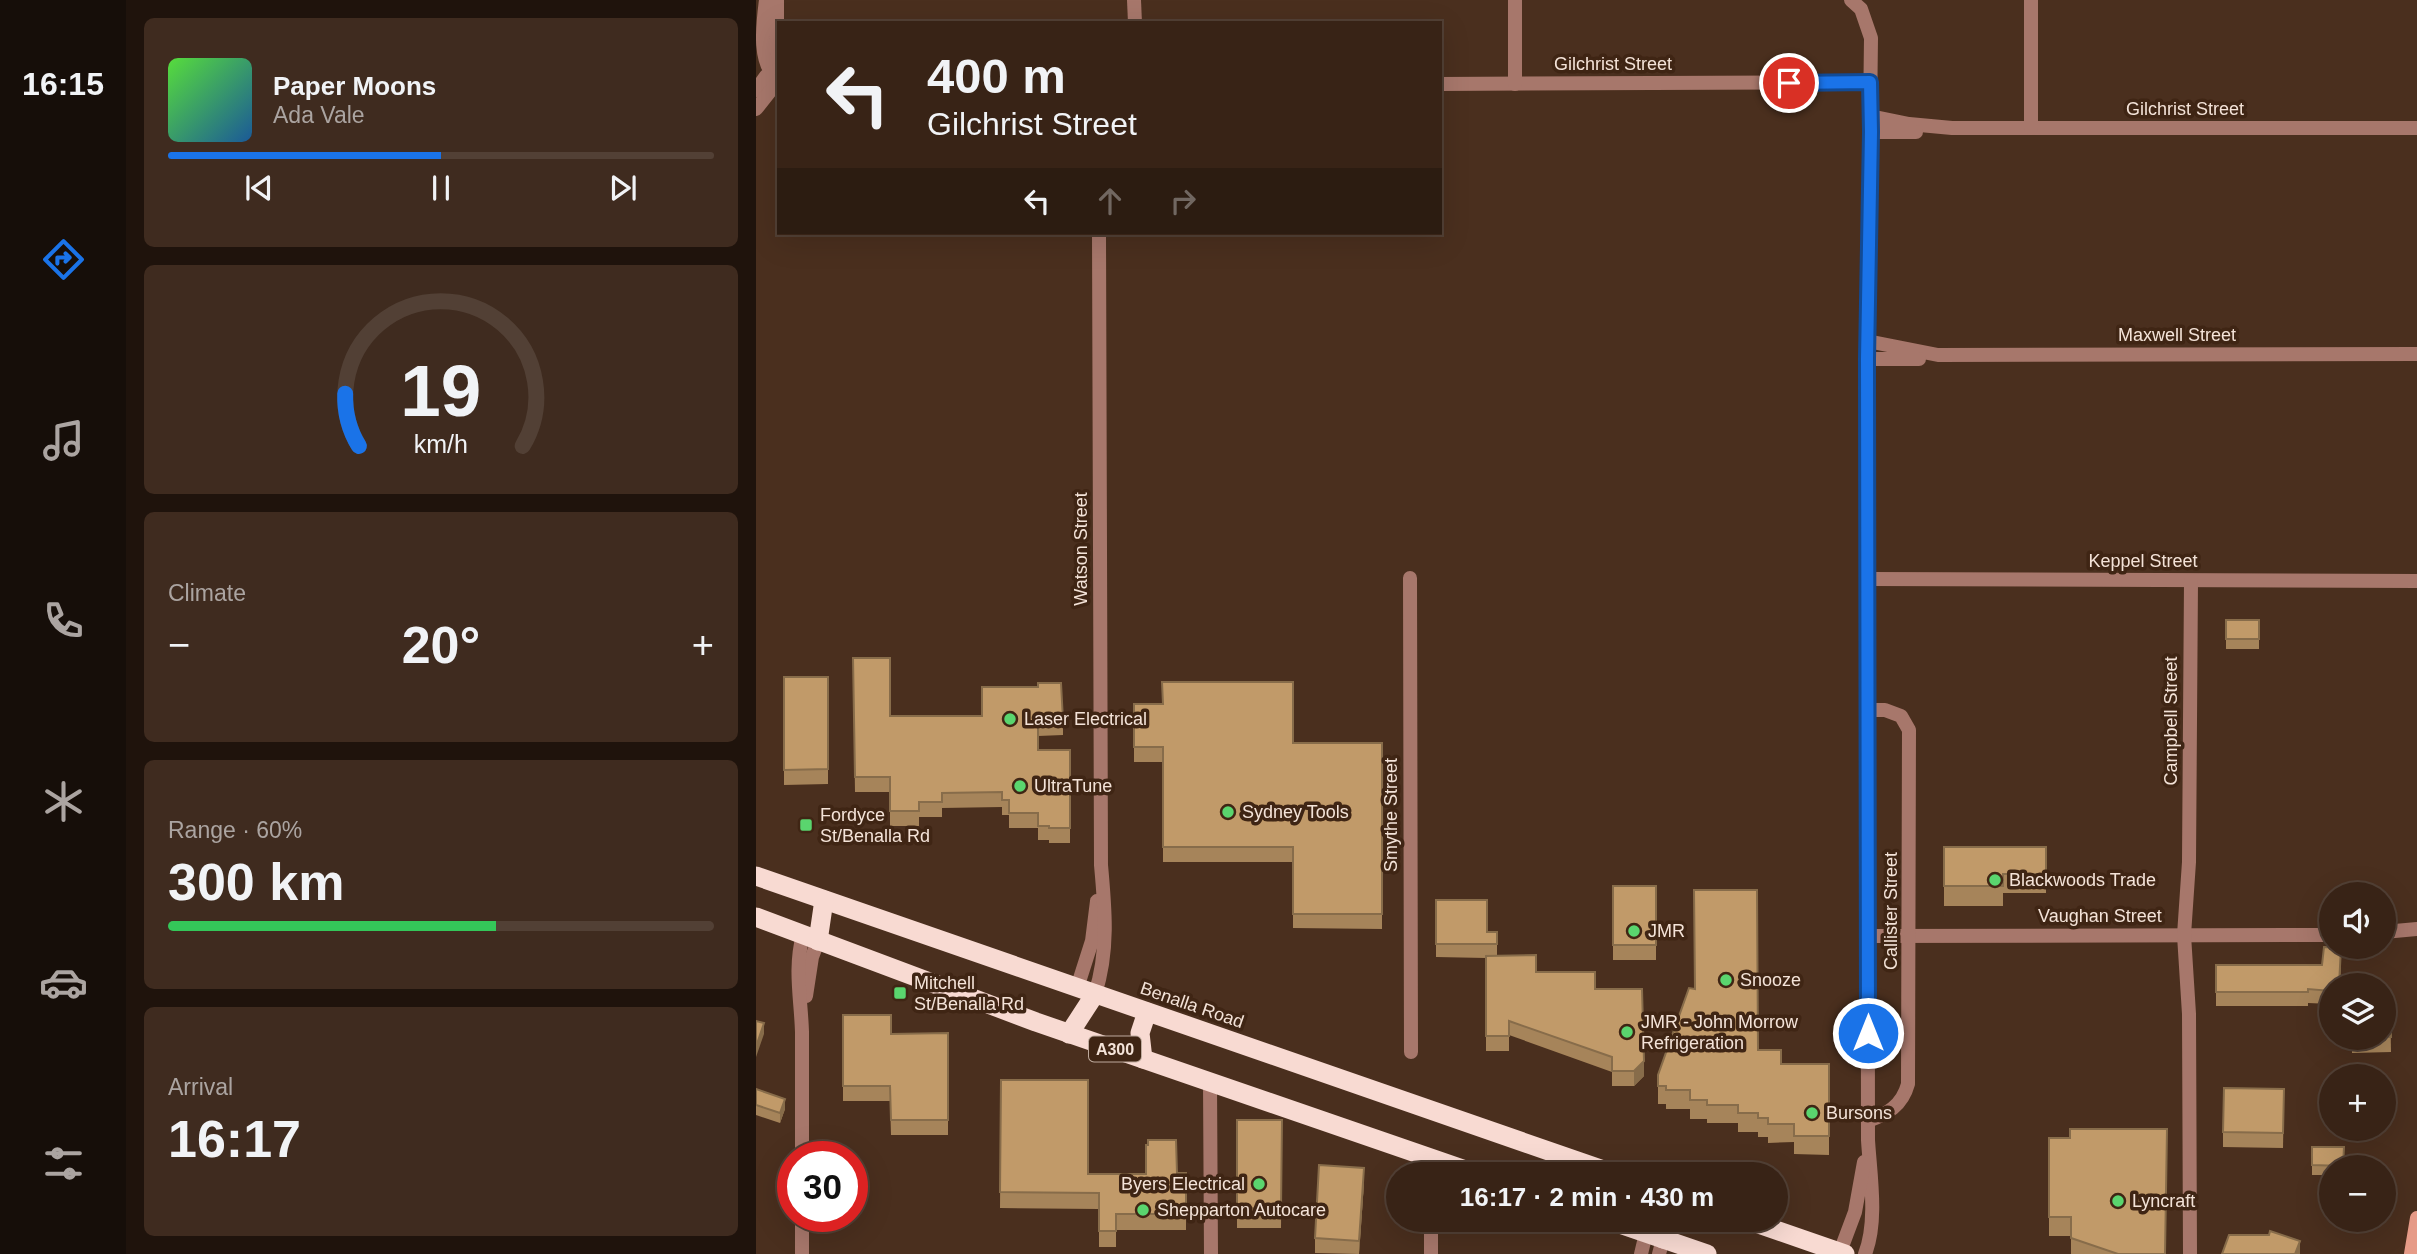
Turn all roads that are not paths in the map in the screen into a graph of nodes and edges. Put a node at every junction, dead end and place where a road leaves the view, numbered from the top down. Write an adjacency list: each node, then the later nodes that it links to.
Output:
1 (766, 0): 10 (street)
2 (778, 0): 7 (street)
3 (1135, 0): 8 (street)
4 (1515, 0): 13 (street)
5 (1852, 0): 11 (street, Callister Street)
6 (2031, 0): 18 (street)
7 (778, 21)
8 (1135, 21)
9 (777, 51): 10 (street)
10 (777, 74): 14 (street); 15 (street)
11 (1870, 82): 13 (street, Gilchrist Street); 16 (street, Callister Street)
12 (1442, 83): 13 (street, Gilchrist Street)
13 (1515, 84)
14 (756, 90)
15 (756, 109)
16 (1870, 116): 17 (street, Gilchrist Street); 20 (street, Callister Street)
17 (1952, 128): 18 (street, Gilchrist Street); 20 (street, Gilchrist Street)
18 (2031, 128): 19 (street, Gilchrist Street)
19 (2417, 128)
20 (1871, 132): 22 (street, Callister Street)
21 (1099, 235): 43 (street, Watson Street)
22 (1867, 341): 24 (street, Maxwell Street); 25 (street, Callister Street)
23 (2417, 354): 24 (street, Maxwell Street)
24 (1938, 355): 25 (street, Maxwell Street)
25 (1867, 359): 27 (street, Callister Street)
26 (1410, 578): 46 (street, Smythe Street)
27 (1868, 579): 28 (street, Keppel Street); 30 (street, Callister Street)
28 (2190, 581): 29 (street, Keppel Street); 36 (street, Campbell Street)
29 (2417, 581)
30 (1868, 710): 39 (street, Callister Street); 40 (street, Callister Street)
31 (756, 877): 32 (highway, Benalla Road / A300)
32 (824, 900): 41 (highway); 43 (highway, Benalla Road / A300)
33 (756, 917): 41 (highway, A300)
34 (2417, 929): 35 (street)
35 (2396, 932)
36 (2190, 935): 37 (street, Vaughan Street); 40 (street, Vaughan Street); 66 (street, Campbell Street)
37 (2319, 935)
38 (2396, 935): 42 (street)
39 (1868, 936): 40 (street, Vaughan Street); 49 (street, Callister Street)
40 (1910, 936): 49 (street, Callister Street)
41 (811, 938): 45 (highway, A300); 51 (street)
42 (2417, 938)
43 (1086, 991): 44 (highway, Benalla Road / A300); 45 (highway)
44 (1147, 1012): 47 (highway); 53 (highway, Benalla Road / A300)
45 (1069, 1034): 47 (highway, A300)
46 (1411, 1052)
47 (1143, 1059): 48 (highway, A300)
48 (1210, 1083): 52 (highway, A300); 61 (street)
49 (1868, 1121): 50 (street, Callister Street)
50 (1868, 1140): 59 (street, Callister Street); 65 (street, Callister Street)
51 (802, 1141)
52 (1419, 1162)
53 (1580, 1162)
54 (2417, 1218): 67 (main road)
55 (802, 1232): 60 (street)
56 (1432, 1232): 62 (street)
57 (1782, 1232): 59 (highway)
58 (1658, 1233): 63 (street); 64 (highway)
59 (1842, 1253)
60 (802, 1254)
61 (1211, 1254)
62 (1431, 1254)
63 (1641, 1254)
64 (1707, 1254)
65 (1865, 1254)
66 (2190, 1254)
67 (2411, 1254)

